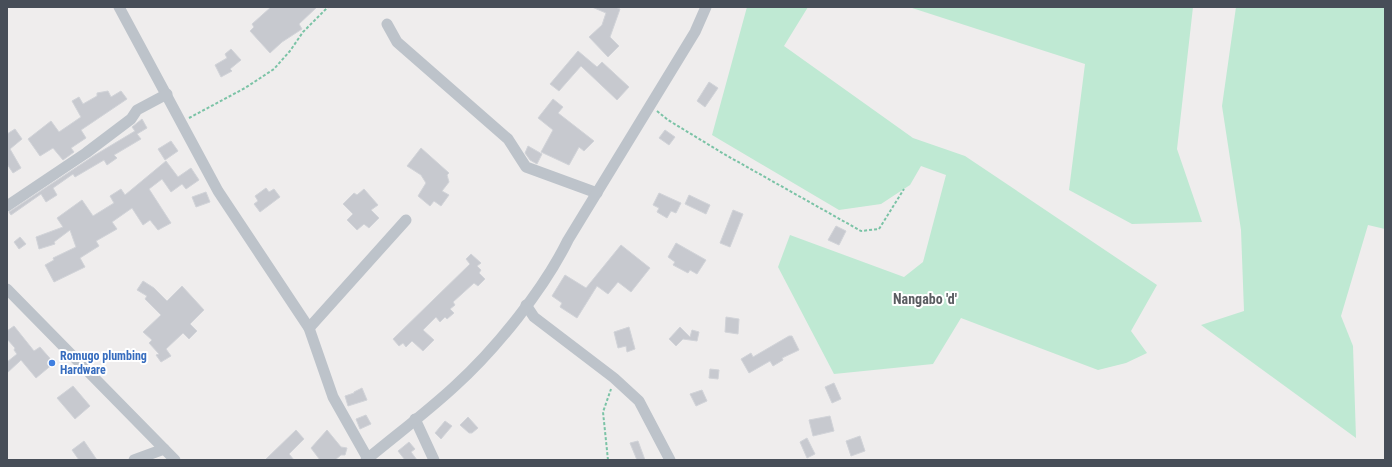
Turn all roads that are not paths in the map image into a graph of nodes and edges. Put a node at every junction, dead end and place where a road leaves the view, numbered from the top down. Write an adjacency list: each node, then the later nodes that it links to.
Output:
1 (119, 7): 4 (street)
2 (706, 7): 5 (street)
3 (387, 24): 5 (street)
4 (167, 94): 6 (street); 10 (street)
5 (597, 193): 9 (street)
6 (7, 206)
7 (406, 220): 10 (street)
8 (7, 289): 12 (street)
9 (526, 305): 11 (street); 17 (street)
10 (309, 328): 13 (street)
11 (415, 419): 13 (street); 16 (street)
12 (164, 449): 14 (street); 15 (street)
13 (367, 459)
14 (134, 460)
15 (175, 460)
16 (434, 460)
17 (670, 460)

